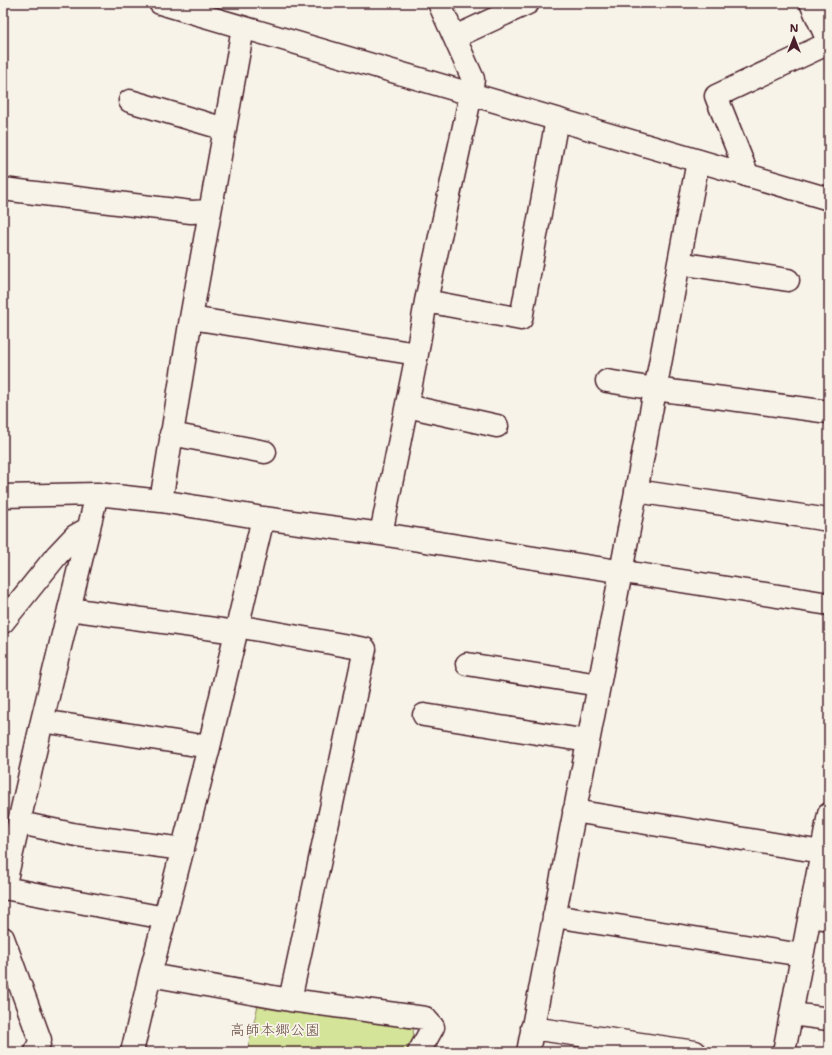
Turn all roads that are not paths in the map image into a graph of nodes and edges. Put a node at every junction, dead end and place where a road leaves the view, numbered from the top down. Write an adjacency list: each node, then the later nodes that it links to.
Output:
1 (160, 3): 5 (street)
2 (440, 3): 7 (street)
3 (528, 3): 7 (street)
4 (811, 3): 8 (street)
5 (201, 9): 6 (street)
6 (243, 28): 9 (street); 12 (street)
7 (455, 37): 9 (street)
8 (829, 43): 14 (street)
9 (471, 94): 11 (street); 20 (street)
10 (130, 101): 12 (street)
11 (558, 119): 13 (street); 20 (street)
12 (224, 129): 17 (street)
13 (698, 161): 14 (street); 18 (street)
14 (748, 176): 16 (street)
15 (3, 189): 17 (street)
16 (829, 199)
17 (210, 211): 21 (street)
18 (679, 263): 19 (street); 24 (street)
19 (788, 280)
20 (426, 301): 22 (street)
21 (191, 318): 22 (street); 28 (street)
22 (417, 354): 25 (street)
23 (607, 381): 24 (street)
24 (655, 389): 26 (street); 30 (street)
25 (407, 406): 27 (street); 37 (street)
26 (829, 412)
27 (497, 426)
28 (171, 434): 29 (street); 33 (street)
29 (265, 452)
30 (636, 491): 35 (street); 38 (street)
31 (97, 494): 32 (street); 33 (street); 36 (street)
32 (3, 496)
33 (161, 501): 34 (street)
34 (263, 518): 37 (street); 42 (street)
35 (829, 520)
36 (89, 528): 40 (street); 41 (street)
37 (381, 534): 38 (street)
38 (621, 572): 39 (street); 44 (street)
39 (829, 604)
40 (69, 609): 42 (street); 46 (street)
41 (3, 622)
42 (236, 629): 48 (street); 61 (street)
43 (467, 664): 44 (street)
44 (599, 685): 47 (street)
45 (424, 715): 47 (street)
46 (42, 721): 48 (street); 51 (street)
47 (588, 741): 49 (street)
48 (209, 747): 52 (street)
49 (574, 811): 53 (street); 55 (street)
50 (829, 814): 53 (street)
51 (20, 823): 52 (street); 54 (street)
52 (183, 849): 56 (street)
53 (822, 852): 57 (street)
54 (4, 888): 56 (street)
55 (554, 916): 59 (street); 64 (street)
56 (165, 918): 60 (street)
57 (819, 918): 59 (street)
58 (3, 938): 65 (street)
59 (802, 955): 62 (street)
60 (150, 975): 61 (street); 66 (street)
61 (290, 1000): 67 (street)
62 (792, 1014): 63 (street); 70 (street)
63 (829, 1019)
64 (532, 1028): 68 (street); 69 (street)
65 (36, 1052)
66 (132, 1052)
67 (419, 1052)
68 (528, 1052)
69 (695, 1052)
70 (784, 1052)

